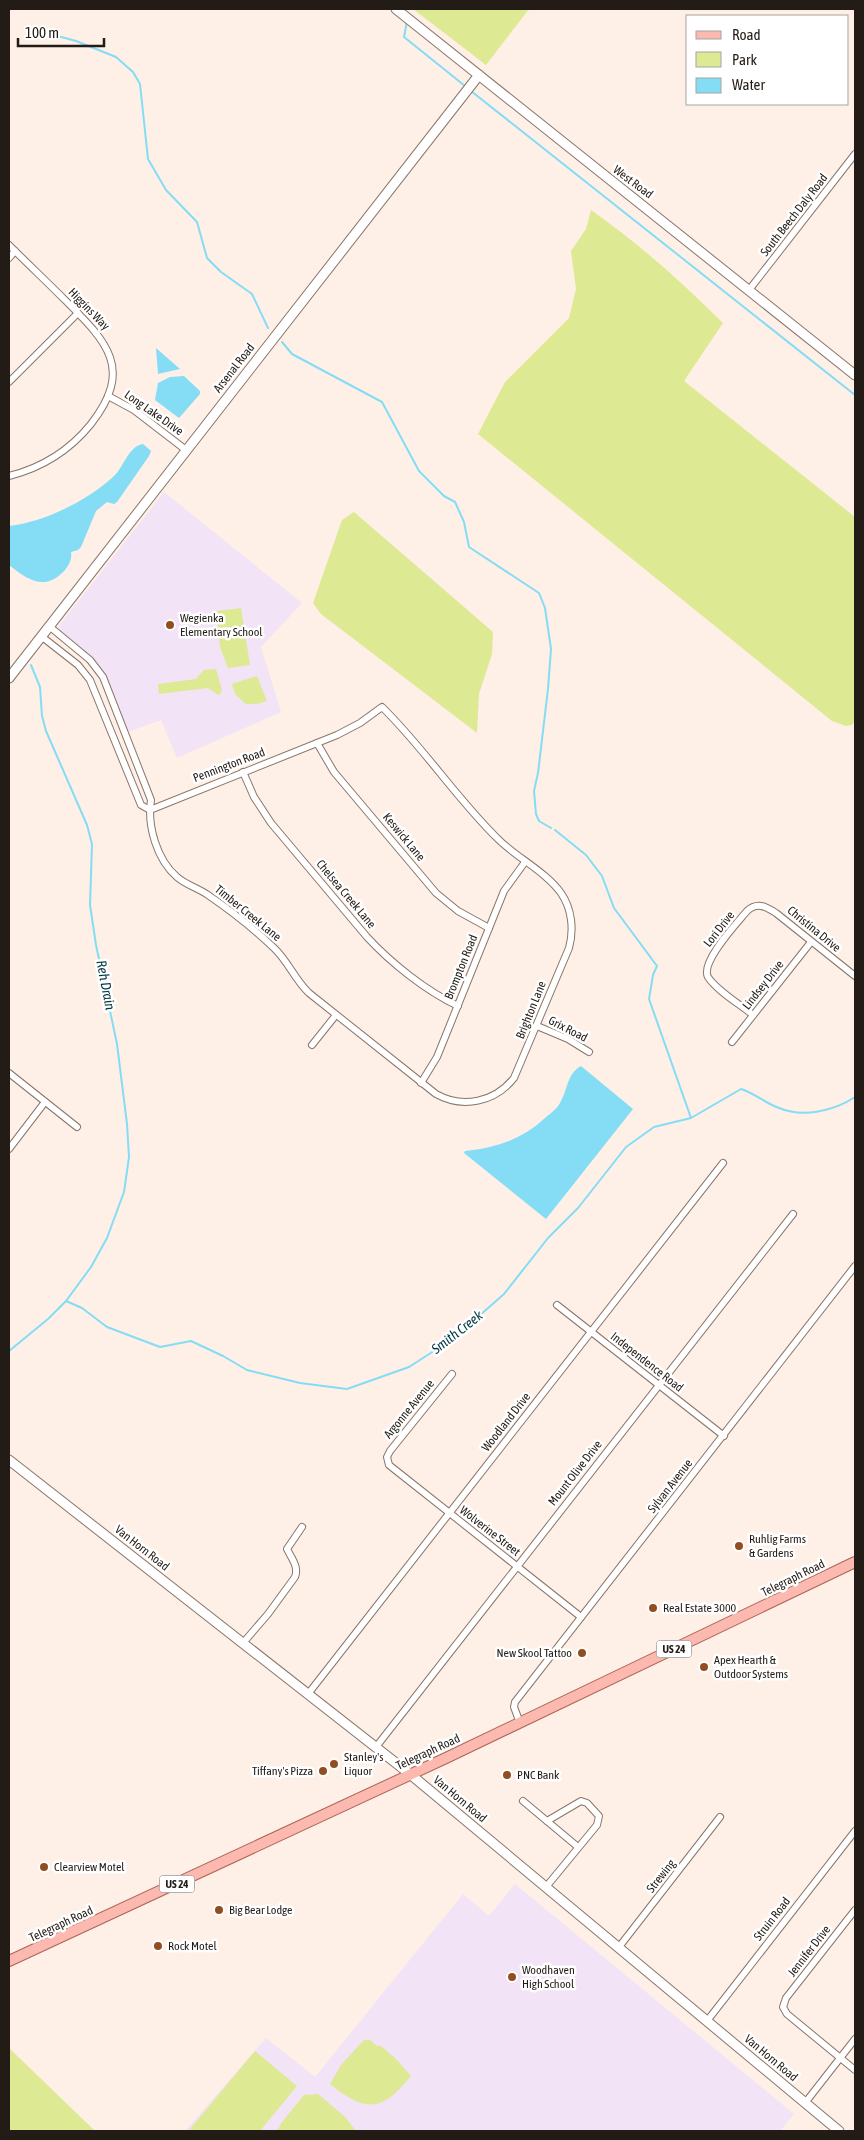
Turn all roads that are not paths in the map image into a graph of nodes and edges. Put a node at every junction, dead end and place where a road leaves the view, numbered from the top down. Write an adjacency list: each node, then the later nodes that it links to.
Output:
1 (396, 9): 2 (street, West Road)
2 (479, 75): 7 (street, West Road); 12 (street, Arsenal Road)
3 (855, 154): 7 (street, South Beech Daly Road)
4 (9, 244): 5 (street, Higgins Way)
5 (16, 251): 6 (street); 8 (street, Higgins Way)
6 (9, 258)
7 (749, 290): 9 (street, West Road)
8 (78, 313): 10 (street); 11 (street, Higgins Way)
9 (855, 375)
10 (9, 382)
11 (108, 396): 12 (street, Long Lake Drive); 13 (street, Higgins Way)
12 (186, 450): 14 (street, Arsenal Road)
13 (9, 476)
14 (49, 626): 15 (street, Arsenal Road); 17 (street, Timber Creek Lane)
15 (41, 636): 16 (street, Arsenal Road); 18 (street)
16 (9, 678)
17 (113, 702): 18 (street); 20 (street, Timber Creek Lane)
18 (102, 706): 21 (street)
19 (317, 743): 22 (street, Pennington Road); 24 (street, Pennington Road); 26 (street, Keswick Lane)
20 (134, 754): 21 (street); 23 (street, Timber Creek Lane)
21 (122, 759): 23 (street)
22 (243, 772): 23 (street, Pennington Road); 29 (street, Chelsea Creek Lane)
23 (150, 810): 30 (street, Timber Creek Lane)
24 (525, 862): 26 (street, Brompton Road); 32 (street, Brighton Lane)
25 (757, 906): 27 (street, Christina Drive); 31 (street, Lori Drive)
26 (489, 928): 29 (street, Brompton Road)
27 (812, 942): 28 (street, Christina Drive); 31 (street, Lindsey Drive)
28 (855, 976)
29 (458, 1006): 37 (street, Brompton Road)
30 (336, 1015): 34 (street); 37 (street, Timber Creek Lane)
31 (753, 1015): 33 (street, Lindsey Drive)
32 (537, 1026): 35 (street, Grix Road); 37 (street, Brighton Lane)
33 (732, 1042)
34 (312, 1045)
35 (589, 1052)
36 (9, 1073): 38 (street)
37 (420, 1083)
38 (45, 1102): 39 (street); 40 (street)
39 (78, 1127)
40 (9, 1148)
41 (723, 1164): 45 (street, Woodland Drive)
42 (793, 1214): 47 (street, Mount Olive Drive)
43 (855, 1266): 48 (street, Sylvan Avenue)
44 (557, 1305): 45 (street, Independence Road)
45 (591, 1333): 47 (street, Independence Road); 51 (street, Woodland Drive)
46 (452, 1374): 50 (street, Argonne Avenue)
47 (658, 1384): 48 (street, Independence Road); 54 (street, Mount Olive Drive)
48 (724, 1436): 55 (street, Sylvan Avenue)
49 (9, 1460): 56 (street, Van Horn Road)
50 (388, 1461): 51 (street, Wolverine Street)
51 (449, 1514): 54 (street, Wolverine Street); 57 (street, Woodland Drive)
52 (302, 1527): 56 (street)
53 (855, 1562): 58 (main road, Telegraph Road / US 24)
54 (517, 1567): 55 (street, Wolverine Street); 59 (street, Mount Olive Drive)
55 (581, 1617): 58 (street, Sylvan Avenue)
56 (243, 1644): 57 (street, Van Horn Road)
57 (308, 1694): 59 (street, Van Horn Road)
58 (520, 1723): 60 (main road, Telegraph Road / US 24)
59 (376, 1747): 60 (street, Van Horn Road)
60 (410, 1774): 66 (street, Van Horn Road); 69 (main road, Telegraph Road / US 24)
61 (523, 1801): 63 (street)
62 (720, 1817): 68 (street, Strewing)
63 (547, 1821): 65 (street); 65 (street)
64 (855, 1831): 70 (street, Struin Road)
65 (578, 1848): 66 (street)
66 (546, 1887): 68 (street, Van Horn Road)
67 (855, 1910): 72 (street, Jennifer Drive)
68 (619, 1947): 70 (street, Van Horn Road)
69 (9, 1961)
70 (707, 2022): 74 (street, Van Horn Road)
71 (855, 2039): 72 (street)
72 (841, 2058): 73 (street); 74 (street)
73 (855, 2070)
74 (805, 2103): 75 (street, Van Horn Road)
75 (834, 2130)

